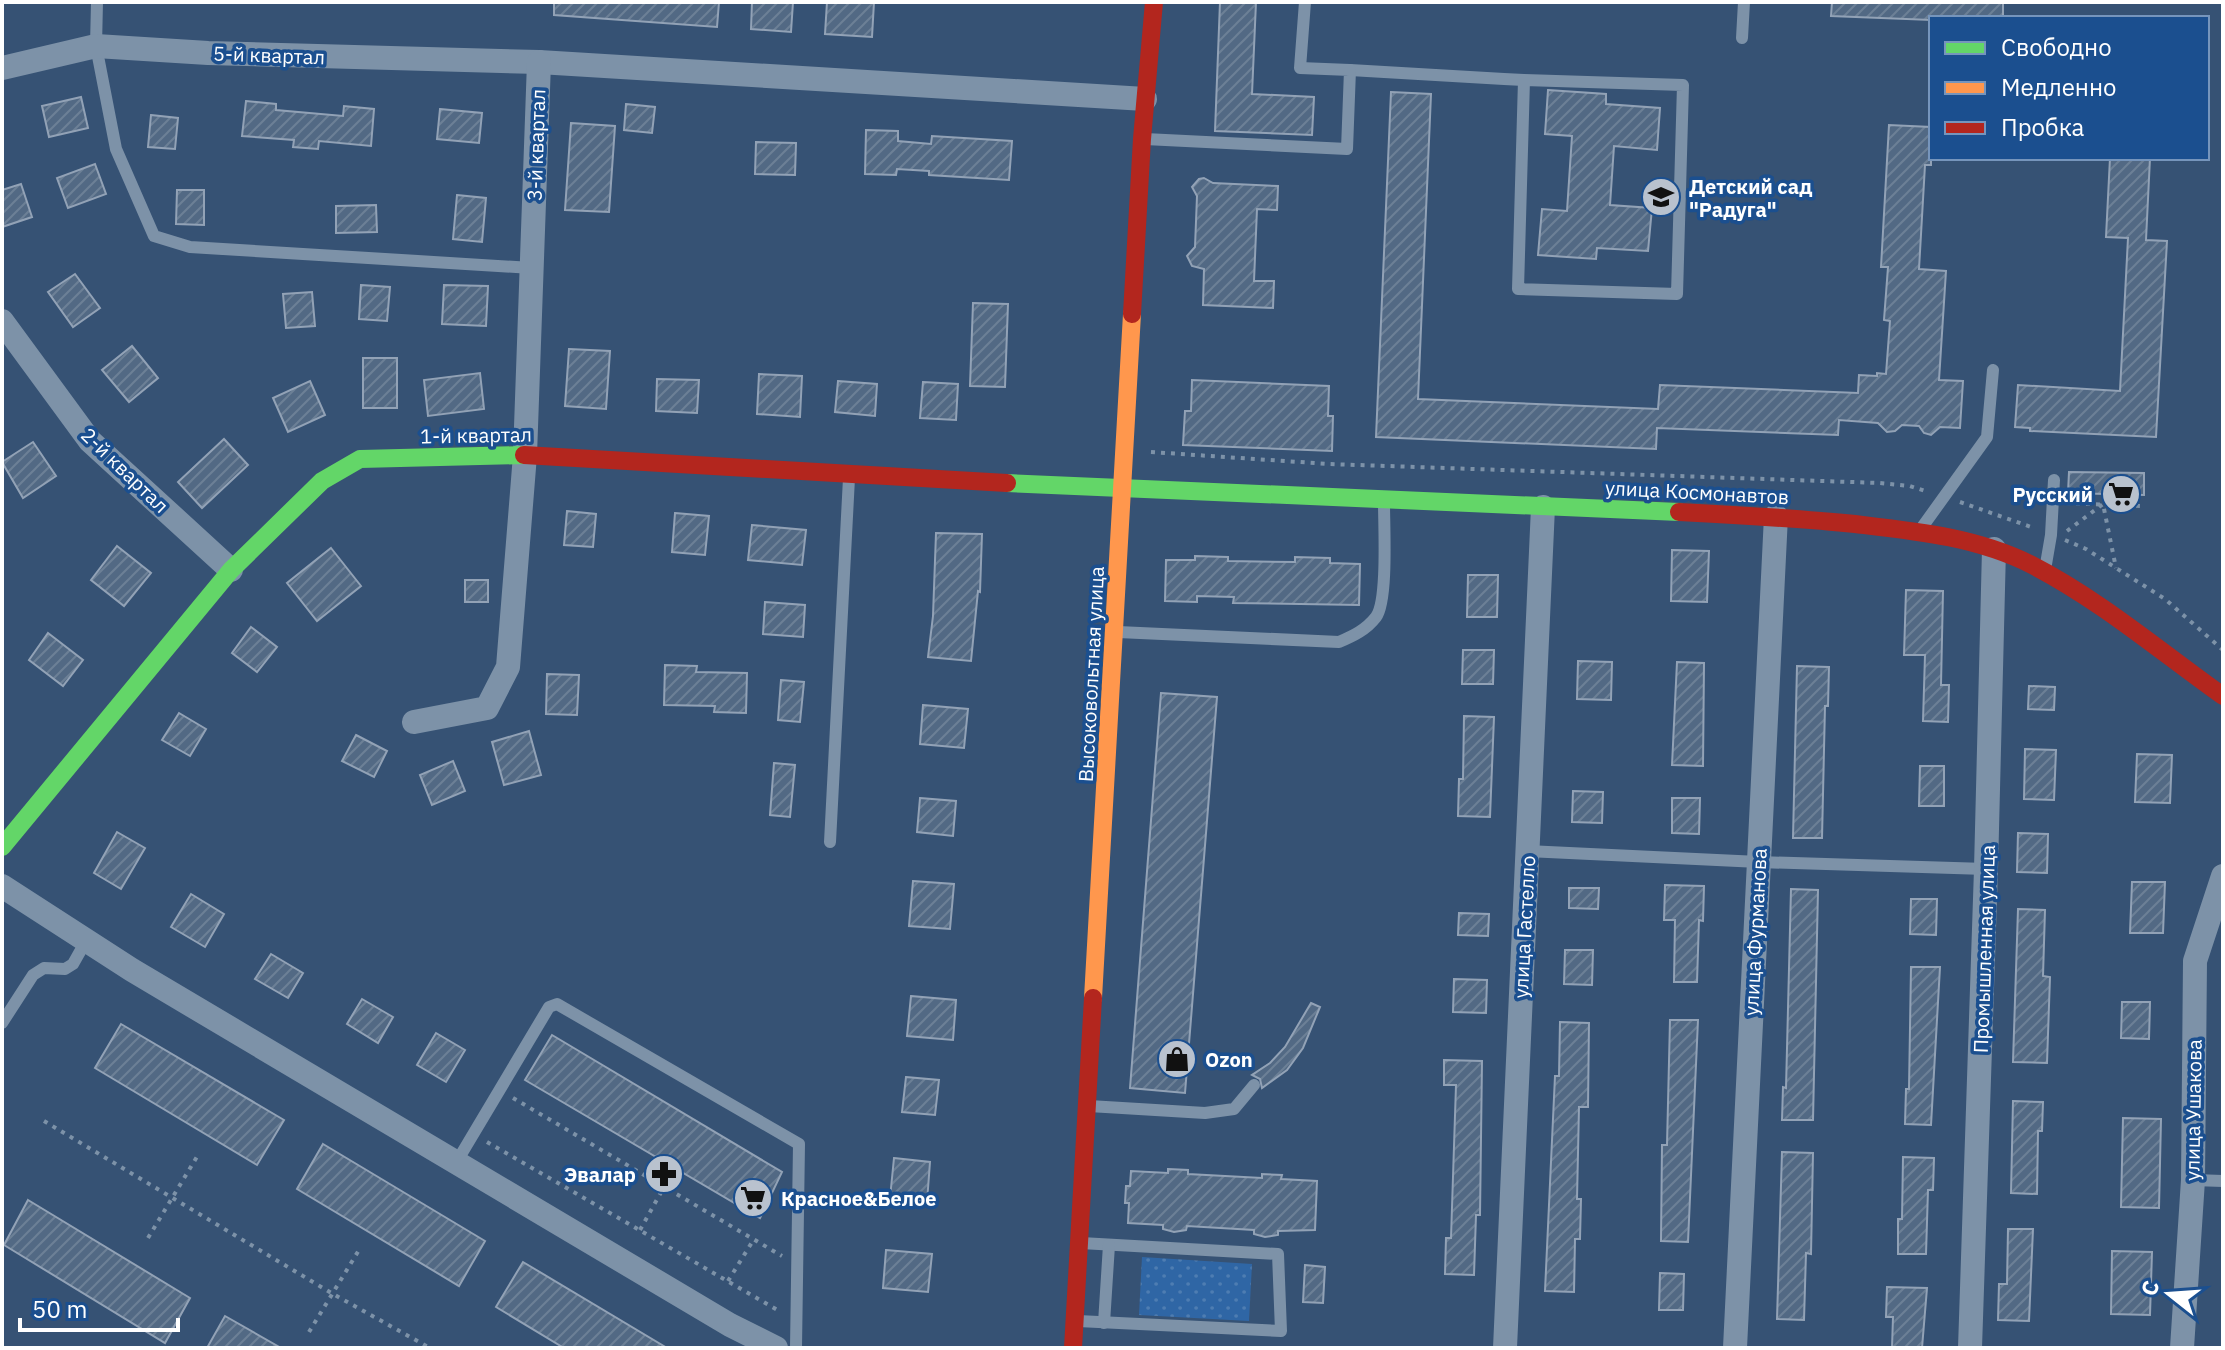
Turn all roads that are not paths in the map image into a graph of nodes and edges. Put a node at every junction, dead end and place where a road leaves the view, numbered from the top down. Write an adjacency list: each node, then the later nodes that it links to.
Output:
1 (97, 2): 6 (lane)
2 (1154, 2): 11 (street, Высоковольтная улица)
3 (1305, 2): 9 (lane)
4 (1744, 2): 5 (lane)
5 (1742, 38)
6 (96, 46): 7 (street, 5-й квартал); 8 (street, 5-й квартал); 13 (lane)
7 (539, 62): 11 (street, 3-й квартал); 13 (street, 3-й квартал)
8 (2, 68)
9 (1350, 70): 10 (lane); 12 (lane)
10 (1524, 80): 10 (lane)
11 (1145, 99): 12 (street, Высоковольтная улица)
12 (1142, 139): 19 (street, Высоковольтная улица)
13 (532, 268): 16 (street, 3-й квартал)
14 (2, 321): 25 (street, 2-й квартал)
15 (1993, 370): 23 (lane)
16 (525, 455): 17 (street, 1-й квартал); 25 (street, 1-й квартал); 29 (street, 3-й квартал)
17 (849, 474): 19 (street, 1-й квартал); 30 (lane)
18 (2054, 480): 26 (lane)
19 (1122, 490): 20 (street, улица Космонавтов); 27 (street, Высоковольтная улица)
20 (1385, 501): 21 (street, улица Космонавтов); 27 (lane)
21 (1543, 507): 22 (street, улица Космонавтов); 32 (street, улица Гастелло)
22 (1776, 516): 23 (street, улица Космонавтов); 33 (street, улица Фурманова)
23 (1920, 531): 24 (street, улица Космонавтов)
24 (1994, 549): 26 (street, улица Космонавтов); 34 (street, Промышленная улица)
25 (231, 570): 31 (street, 1-й квартал)
26 (2045, 573): 28 (street, улица Космонавтов)
27 (1115, 632): 40 (street, Высоковольтная улица)
28 (2223, 696)
29 (414, 722)
30 (830, 842)
31 (2, 847)
32 (1527, 851): 33 (lane); 51 (street, улица Гастелло)
33 (1759, 862): 34 (lane); 52 (street, улица Фурманова)
34 (1986, 869): 53 (street, Промышленная улица)
35 (2223, 877): 42 (street, улица Ушакова)
36 (2, 886): 37 (street)
37 (86, 941): 38 (lane); 41 (street)
38 (2, 1023)
39 (1254, 1085): 40 (lane)
40 (1089, 1106): 44 (street, Высоковольтная улица)
41 (456, 1163): 48 (street); 49 (lane)
42 (2193, 1180): 43 (lane); 54 (street, улица Ушакова)
43 (2223, 1181)
44 (1079, 1243): 45 (lane); 46 (street, Высоковольтная улица)
45 (1109, 1245): 47 (lane); 47 (lane)
46 (1075, 1321): 47 (lane); 50 (street, Высоковольтная улица)
47 (1104, 1323)
48 (776, 1348)
49 (796, 1348)
50 (1073, 1348)
51 (1505, 1348)
52 (1735, 1348)
53 (1970, 1348)
54 (2182, 1348)

